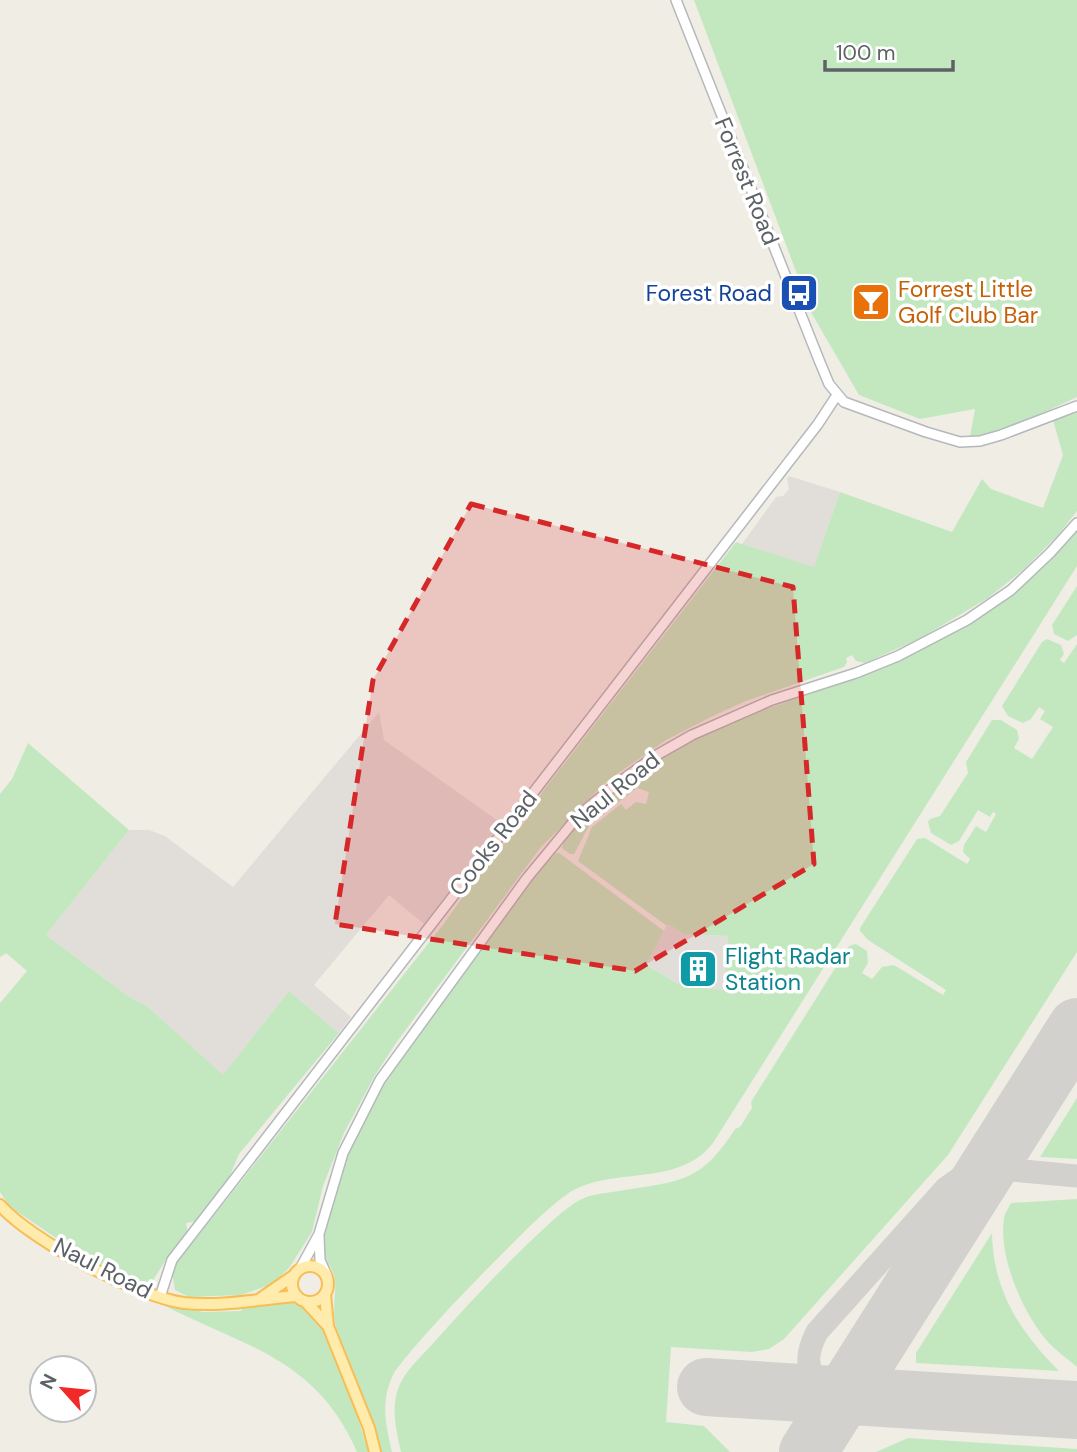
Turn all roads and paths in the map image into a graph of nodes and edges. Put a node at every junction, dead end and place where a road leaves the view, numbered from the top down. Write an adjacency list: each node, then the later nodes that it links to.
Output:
1 (676, 0): 2 (street, Forrest Road)
2 (837, 395): 3 (street); 10 (street, Cooks Road)
3 (1077, 406)
4 (1077, 523): 6 (street, Naul Road)
5 (0, 1205): 10 (main road, Naul Road)
6 (319, 1234): 7 (street, Naul Road); 8 (street, Naul Road)
7 (297, 1272): 8 (main road); 11 (main road, Naul Road); 12 (main road)
8 (327, 1276): 9 (main road)
9 (325, 1294): 12 (main road); 13 (main road)
10 (160, 1297): 11 (main road, Naul Road)
11 (259, 1299): 12 (main road, Naul Road)
12 (301, 1299): 13 (main road)
13 (328, 1326): 14 (main road)
14 (374, 1452)

